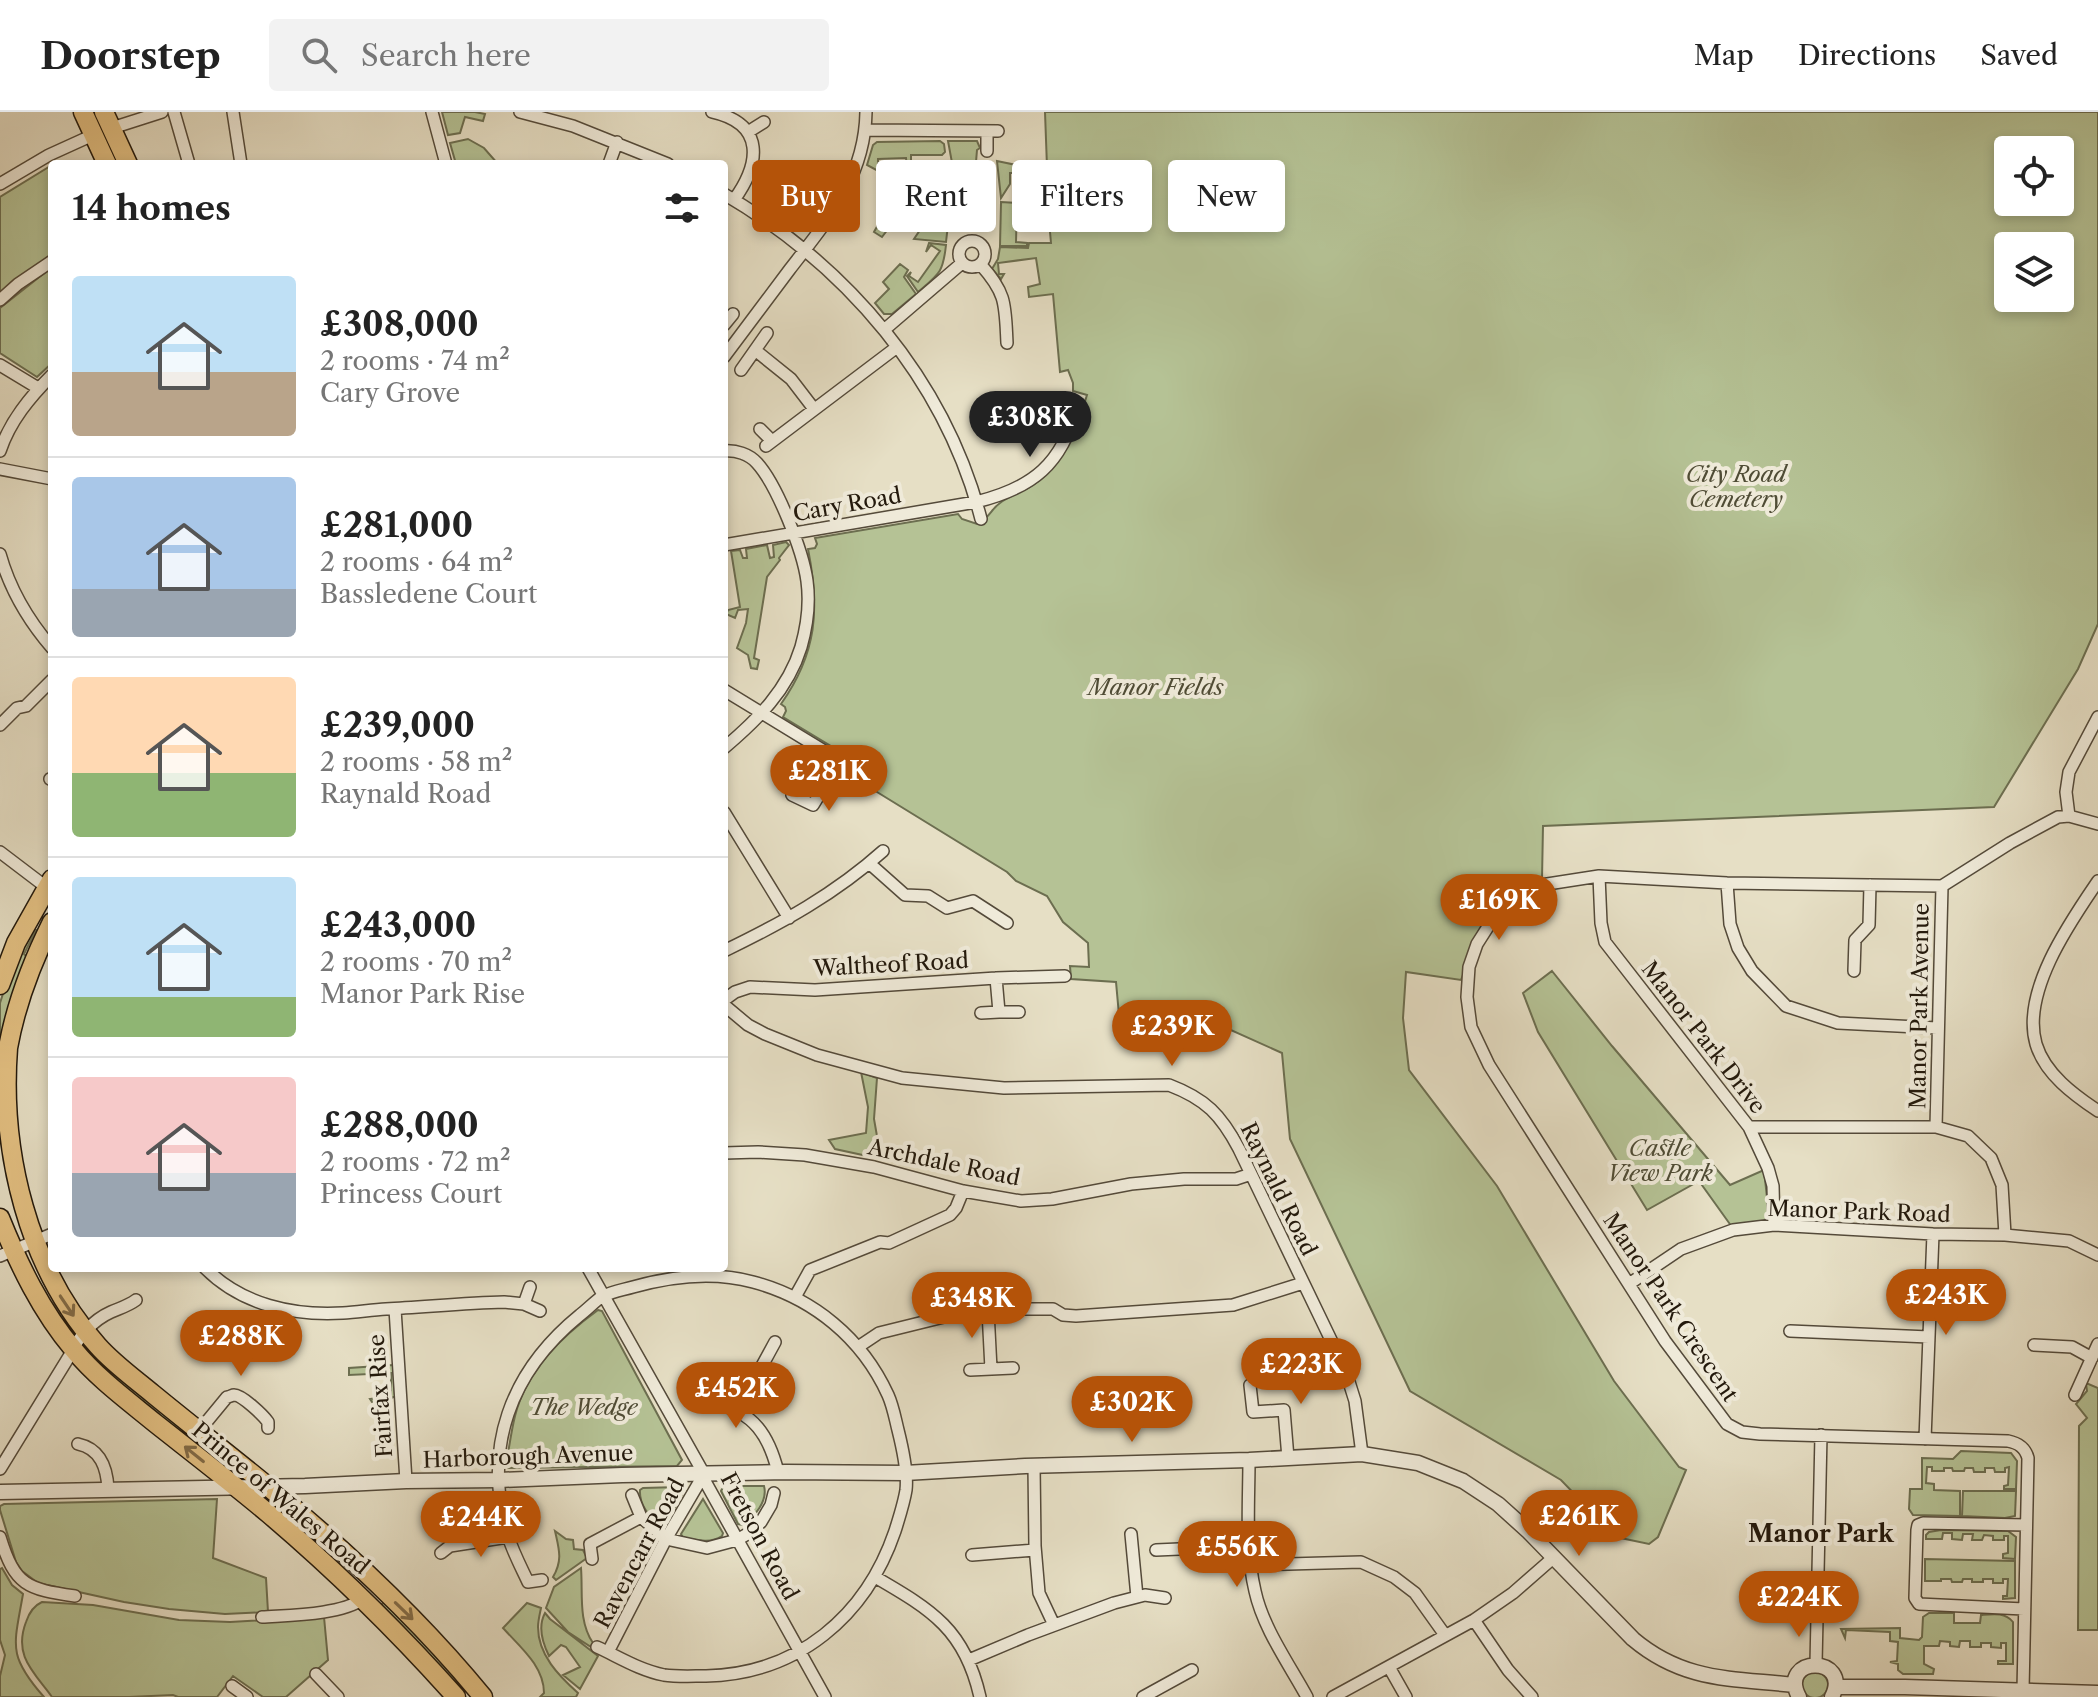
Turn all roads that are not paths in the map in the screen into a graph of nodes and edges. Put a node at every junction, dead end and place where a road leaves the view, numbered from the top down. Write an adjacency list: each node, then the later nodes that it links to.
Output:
1 (83, 112): 15 (highway)
2 (162, 112): 10 (street)
3 (174, 112): 20 (street)
4 (233, 112): 21 (street)
5 (432, 112): 22 (street)
6 (520, 112): 12 (street)
7 (576, 112): 12 (street)
8 (712, 112): 14 (street)
9 (866, 112): 13 (street)
10 (108, 120): 19 (highway)
11 (764, 122): 14 (street)
12 (573, 126): 16 (street)
13 (865, 130): 17 (street); 27 (street)
14 (748, 132): 26 (street)
15 (93, 135): 18 (highway); 25 (street)
16 (617, 142): 23 (street); 24 (street)
17 (987, 151)
18 (105, 160)
19 (126, 160)
20 (188, 160)
21 (240, 160)
22 (445, 160)
23 (610, 160)
24 (659, 160)
25 (0, 184)
26 (729, 197): 27 (street)
27 (805, 250): 34 (street); 39 (street)
28 (962, 263): 30 (street); 30 (street); 34 (street)
29 (48, 264): 31 (street)
30 (981, 265): 36 (street)
31 (0, 300)
32 (733, 314): 33 (street)
33 (728, 320)
34 (884, 330): 37 (street)
35 (767, 333): 38 (street)
36 (1007, 343)
37 (897, 347): 45 (street); 53 (street)
38 (755, 350): 41 (street); 45 (street)
39 (728, 352)
40 (0, 365): 43 (street)
41 (741, 370)
42 (48, 379): 43 (street)
43 (38, 388): 49 (street)
44 (1077, 407): 48 (street, Cary Road)
45 (814, 409): 47 (street)
46 (1051, 427): 48 (street)
47 (760, 429)
48 (1068, 435): 53 (street, Cary Road)
49 (0, 451)
50 (728, 452): 55 (street)
51 (0, 469): 52 (street)
52 (48, 478)
53 (976, 502): 54 (street); 55 (street, Cary Road)
54 (981, 519)
55 (794, 534): 56 (street, Cary Road); 62 (street)
56 (728, 544)
57 (0, 554): 58 (street)
58 (6, 588): 59 (street)
59 (48, 643)
60 (48, 684): 64 (street)
61 (728, 693): 62 (street)
62 (762, 714): 65 (street); 66 (street)
63 (2098, 717): 69 (street)
64 (2, 719)
65 (728, 744)
66 (840, 761): 67 (street); 68 (street)
67 (852, 768)
68 (792, 795)
69 (2069, 816): 71 (street); 80 (street)
70 (728, 819): 82 (street)
71 (2098, 824)
72 (883, 851): 74 (street)
73 (0, 852): 78 (street)
74 (869, 863): 82 (street); 83 (street)
75 (1599, 876): 77 (street, Manor Park Crescent); 97 (street, Manor Park Drive); 113 (street, Manor Park Crescent)
76 (2098, 881): 96 (street)
77 (1727, 883): 79 (street, Manor Park Crescent); 95 (street)
78 (48, 885)
79 (1870, 885): 80 (street, Manor Park Crescent); 86 (street)
80 (1942, 886): 95 (street, Manor Park Avenue)
81 (48, 889): 89 (highway)
82 (789, 918): 85 (street)
83 (1007, 923)
84 (48, 930): 107 (highway, Prince of Wales Road)
85 (728, 949)
86 (1854, 971)
87 (1065, 976): 88 (street, Waltheof Road)
88 (996, 978): 90 (street, Waltheof Road); 92 (street)
89 (0, 985)
90 (728, 999)
91 (728, 1007): 100 (street, Raynald Road)
92 (999, 1012): 93 (street); 94 (street)
93 (1019, 1012)
94 (981, 1013)
95 (1937, 1028): 98 (street, Manor Park Avenue)
96 (2098, 1111)
97 (1749, 1127): 98 (street); 103 (street, Manor Park Drive)
98 (1936, 1127): 105 (street)
99 (728, 1153): 101 (street, Archdale Road)
100 (1251, 1174): 101 (street, Archdale Road); 112 (street, Raynald Road)
101 (963, 1191): 116 (street)
102 (0, 1218): 108 (highway, Prince of Wales Road)
103 (1774, 1225): 104 (street, Manor Park Road); 113 (street, Manor Park Road)
104 (1933, 1234): 105 (street, Manor Park Road); 124 (street)
105 (2005, 1235): 109 (street, Manor Park Road)
106 (48, 1236): 107 (street)
107 (33, 1242): 108 (street); 123 (highway, Prince of Wales Road, one-way to 123)
108 (6, 1254): 129 (highway, Prince of Wales Road)
109 (2098, 1255)
110 (210, 1272): 119 (street)
111 (590, 1272): 115 (street, Fretson Road)
112 (1303, 1283): 121 (street); 143 (street, Raynald Road)
113 (1629, 1284): 140 (street, Manor Park Crescent)
114 (530, 1287): 118 (street)
115 (604, 1296): 116 (street); 150 (street, Fretson Road); 151 (street)
116 (795, 1297): 128 (street)
117 (136, 1300): 123 (street)
118 (524, 1304): 119 (street); 120 (street)
119 (395, 1309): 152 (street, Fairfax Rise)
120 (540, 1311)
121 (988, 1311): 128 (street); 132 (street)
122 (1790, 1331): 124 (street)
123 (86, 1332): 129 (street); 139 (highway, Prince of Wales Road)
124 (1929, 1337): 141 (street)
125 (775, 1342): 137 (street)
126 (2098, 1344): 130 (street)
127 (2034, 1345): 130 (street)
128 (858, 1347): 149 (street)
129 (73, 1349): 147 (street); 154 (highway, Prince of Wales Road, one-way to 129)
130 (2092, 1358): 135 (street)
131 (1013, 1368): 132 (street)
132 (991, 1369): 133 (street)
133 (970, 1370)
134 (1250, 1385): 144 (street)
135 (2075, 1395)
136 (716, 1404): 137 (street)
137 (738, 1410): 148 (street)
138 (268, 1428): 139 (street)
139 (199, 1431): 153 (highway, Prince of Wales Road)
140 (1821, 1435): 141 (street, Manor Park Crescent); 188 (street)
141 (1925, 1439): 160 (street, Manor Park Crescent)
142 (78, 1444): 155 (street)
143 (1362, 1454): 144 (street, Harborough Avenue); 171 (street, Harborough Avenue)
144 (1288, 1458): 145 (street, Harborough Avenue)
145 (1249, 1460): 146 (street, Harborough Avenue); 166 (street)
146 (1034, 1466): 149 (street, Harborough Avenue); 167 (street)
147 (0, 1469)
148 (778, 1472): 149 (street, Harborough Avenue); 150 (street, Harborough Avenue)
149 (905, 1473): 174 (street)
150 (704, 1474): 151 (street, Harborough Avenue); 164 (street, Ravencarr Road); 165 (street, Fretson Road)
151 (499, 1480): 152 (street, Harborough Avenue); 163 (street)
152 (406, 1481): 153 (street, Harborough Avenue)
153 (268, 1486): 154 (street, Harborough Avenue); 176 (highway, Prince of Wales Road)
154 (236, 1487): 155 (street, Harborough Avenue); 180 (highway, Prince of Wales Road)
155 (108, 1489): 156 (street, Harborough Avenue)
156 (0, 1492)
157 (774, 1493): 165 (street)
158 (632, 1495): 159 (street)
159 (641, 1517): 164 (street); 172 (street)
160 (2026, 1525): 181 (street); 181 (street)
161 (1131, 1534): 178 (street)
162 (0, 1537): 177 (street)
163 (508, 1537): 169 (street); 175 (street)
164 (666, 1539): 165 (street); 186 (street, Ravencarr Road)
165 (737, 1540): 186 (street, Fretson Road)
166 (1249, 1546): 168 (street); 173 (street)
167 (1035, 1550): 170 (street); 184 (street)
168 (1156, 1550)
169 (441, 1553)
170 (972, 1555)
171 (1553, 1558): 183 (street); 194 (street, Harborough Avenue)
172 (592, 1559)
173 (1250, 1565): 185 (street); 204 (street)
174 (875, 1577): 186 (street); 187 (street)
175 (542, 1580)
176 (377, 1584): 180 (highway); 197 (highway, Prince of Wales Road, one-way to 197)
177 (75, 1596)
178 (1137, 1597): 179 (street); 184 (street)
179 (1165, 1598)
180 (363, 1599): 182 (street); 200 (highway, Prince of Wales Road)
181 (2024, 1609): 193 (street)
182 (262, 1617)
183 (1474, 1620): 185 (street); 207 (street)
184 (1054, 1625): 187 (street)
185 (1445, 1635): 189 (street)
186 (799, 1652): 201 (street, Fretson Road)
187 (969, 1660): 202 (street)
188 (1816, 1664): 194 (street); 195 (street)
189 (1389, 1667): 205 (street); 206 (street)
190 (1192, 1670): 203 (street)
191 (316, 1674): 199 (street)
192 (232, 1686): 198 (street)
193 (2023, 1690): 195 (street); 196 (street)
194 (1796, 1691)
195 (1834, 1692)
196 (2098, 1693)
197 (479, 1695)
198 (247, 1697)
199 (338, 1697)
200 (456, 1697)
201 (825, 1697)
202 (980, 1697)
203 (1143, 1697)
204 (1307, 1697)
205 (1333, 1697)
206 (1406, 1697)
207 (1532, 1697)

